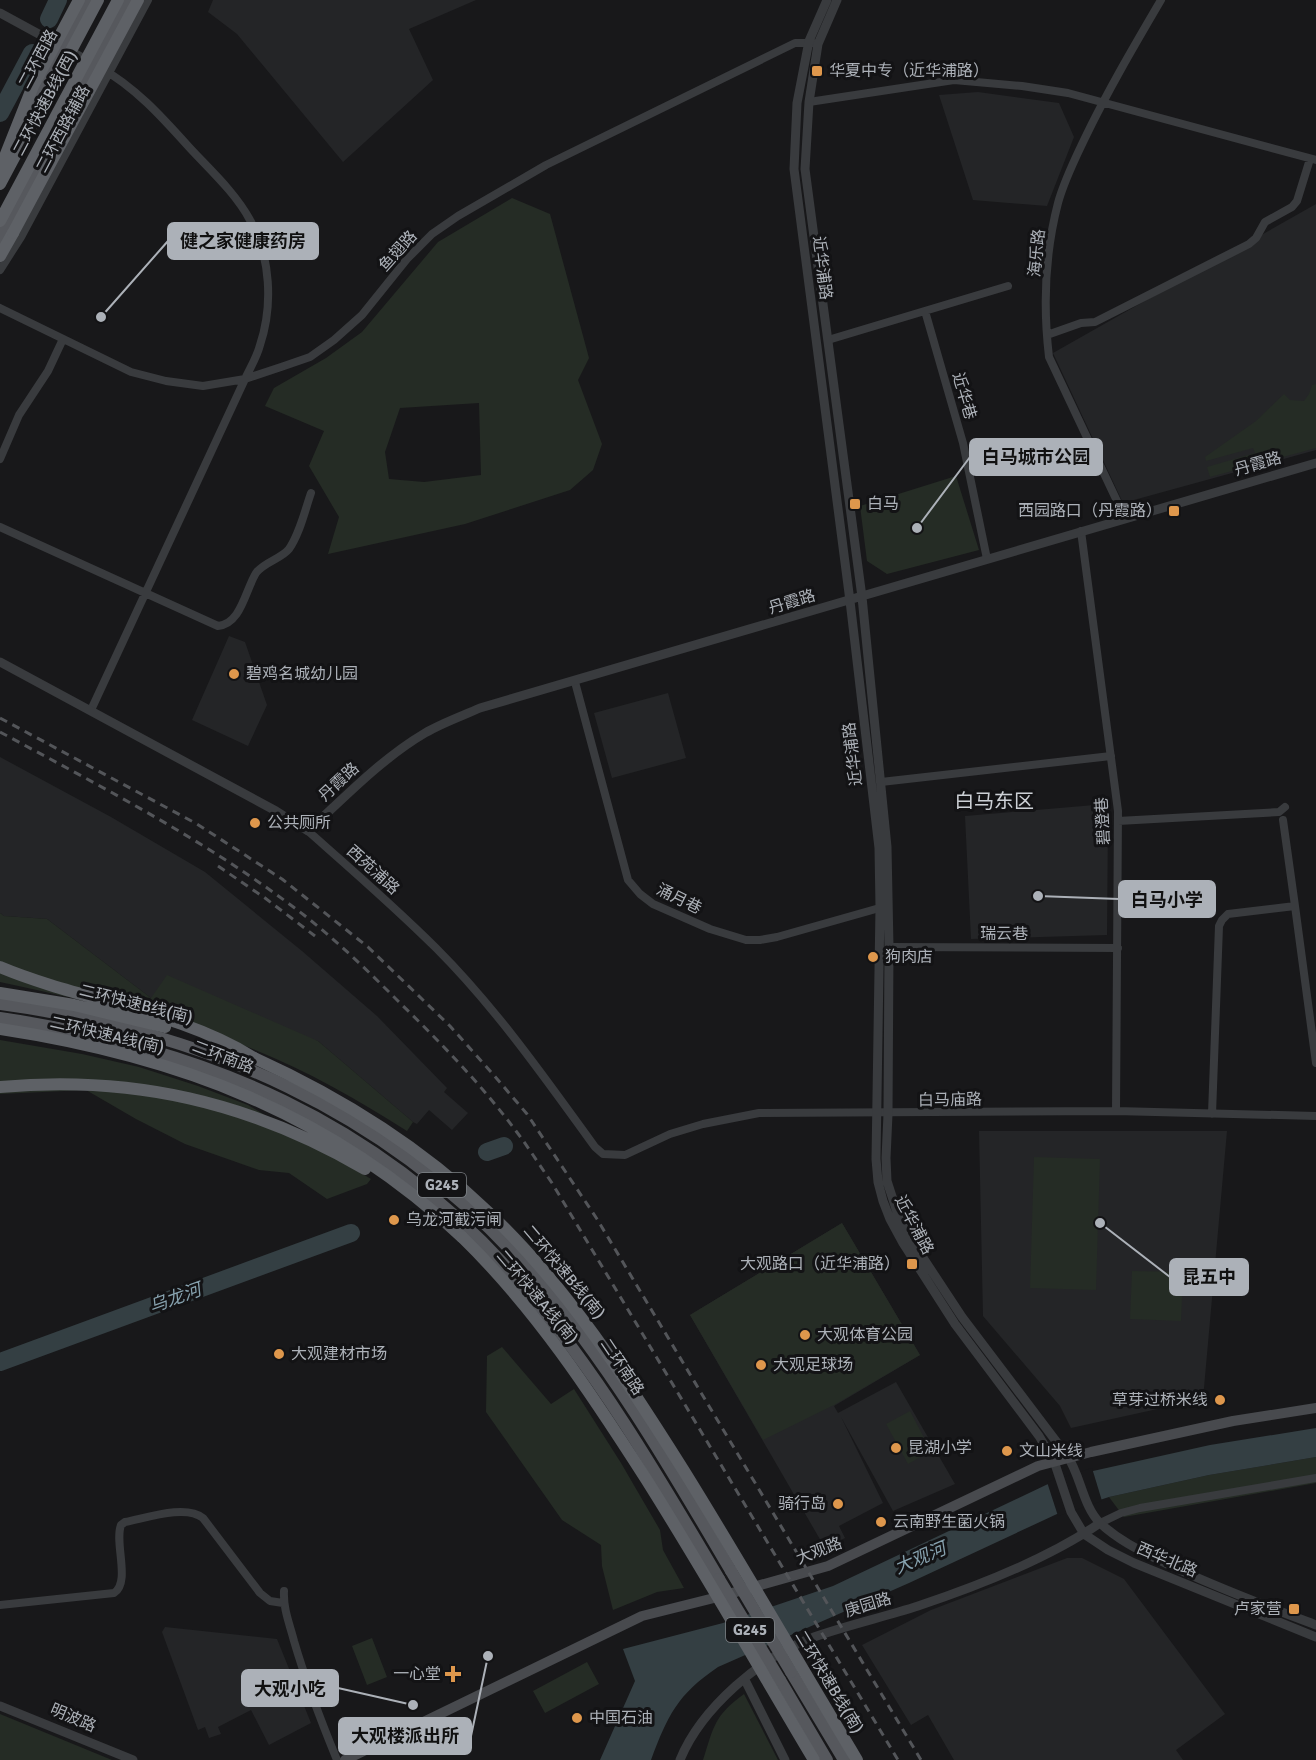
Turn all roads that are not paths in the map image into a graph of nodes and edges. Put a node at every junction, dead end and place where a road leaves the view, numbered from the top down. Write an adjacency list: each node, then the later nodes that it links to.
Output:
1 (79, 0): 20 (highway, bridge)
2 (88, 0): 13 (main road, 二环西路)
3 (98, 0): 21 (highway, bridge)
4 (118, 0): 22 (highway, 二环快速B线(西), bridge)
5 (128, 0): 14 (main road)
6 (138, 0): 24 (highway, bridge)
7 (148, 0): 15 (street, 二环西路辅路)
8 (827, 0): 12 (street, 近华浦路)
9 (837, 0): 12 (street, 近华浦路)
10 (1161, 0): 17 (street, 海乐路)
11 (0, 13): 13 (street)
12 (813, 43): 16 (street, 近华浦路); 32 (street, 鱼翅路); 42 (street, 近华浦路)
13 (63, 47): 14 (street); 19 (main road, 二环西路)
14 (97, 66): 15 (street); 23 (main road)
15 (109, 73): 25 (street, 二环西路辅路); 32 (street)
16 (809, 102): 17 (street); 31 (street, 近华浦路)
17 (1102, 102): 18 (street); 29 (street, 海乐路)
18 (1313, 159): 29 (street)
19 (0, 165)
20 (0, 170)
21 (0, 184)
22 (0, 221)
23 (0, 240)
24 (0, 256)
25 (0, 270)
26 (1008, 286): 28 (street)
27 (0, 308): 30 (street, 鱼翅路)
28 (924, 311): 31 (street); 39 (street, 近华巷)
29 (1047, 335): 36 (street, 海乐路)
30 (63, 339): 32 (street, 鱼翅路); 33 (street)
31 (828, 340): 41 (street, 近华浦路)
32 (245, 379): 40 (street)
33 (0, 459)
34 (1316, 463): 36 (street, 丹霞路)
35 (311, 493): 40 (street)
36 (1125, 518): 38 (street, 丹霞路)
37 (0, 527): 40 (street)
38 (1081, 531): 39 (street, 丹霞路); 46 (street, 碧澄巷)
39 (987, 560): 41 (street, 丹霞路)
40 (145, 594): 45 (street)
41 (862, 597): 42 (street, 丹霞路); 47 (street, 近华浦路)
42 (850, 601): 44 (street, 丹霞路); 53 (street, 近华浦路)
43 (0, 662): 45 (street, 西苑浦路)
44 (575, 682): 51 (street, 丹霞路); 53 (street, 涌月巷)
45 (91, 710): 51 (street, 西苑浦路)
46 (1111, 756): 47 (street); 50 (street, 碧澄巷)
47 (881, 782): 53 (street, 近华浦路)
48 (1285, 807): 50 (street)
49 (1283, 820): 52 (street)
50 (1118, 821): 55 (street, 碧澄巷)
51 (308, 831): 68 (street, 西苑浦路)
52 (1295, 906): 61 (street); 66 (street)
53 (884, 907): 54 (street, 近华浦路); 64 (street, 近华浦路)
54 (889, 947): 55 (street, 瑞云巷); 65 (street, 近华浦路)
55 (1118, 948): 63 (street, 碧澄巷)
56 (0, 967): 60 (highway)
57 (0, 993): 60 (highway, 二环快速B线(南))
58 (0, 1004): 90 (main road, 二环南路 / G245, bridge)
59 (1, 1021): 69 (highway, 二环快速A线(南)); 89 (main road, 二环南路 / G245, bridge)
60 (254, 1058): 91 (highway, 二环快速B线(南), bridge)
61 (1316, 1063)
62 (0, 1087): 69 (highway)
63 (1116, 1112): 65 (street, 白马庙路); 66 (street, 白马庙路)
64 (878, 1114): 65 (street, 白马庙路); 68 (street, 白马庙路); 72 (street, 近华浦路)
65 (888, 1114): 71 (street, 近华浦路)
66 (1212, 1114): 67 (street, 白马庙路)
67 (1316, 1116)
68 (595, 1147)
69 (462, 1237): 88 (highway, 二环快速A线(南), bridge)
70 (1316, 1408): 71 (main road, 大观路)
71 (1068, 1457): 72 (main road, 大观路); 74 (street, 西华北路)
72 (1054, 1461): 75 (street, 西华北路); 85 (main road, 大观路)
73 (1316, 1478): 74 (street)
74 (1100, 1523): 75 (street, 庚园路); 79 (street, 西华北路)
75 (1084, 1534): 80 (street, 西华北路); 81 (street, 庚园路)
76 (284, 1591): 77 (street)
77 (284, 1604): 78 (street); 84 (street)
78 (0, 1605)
79 (1316, 1625)
80 (1316, 1637)
81 (745, 1680): 86 (street, 庚园路); 87 (street)
82 (0, 1706): 83 (street, 明波路)
83 (133, 1760)
84 (337, 1760)
85 (345, 1760)
86 (680, 1760)
87 (785, 1760)
88 (814, 1760)
89 (827, 1760)
90 (844, 1760)
91 (857, 1760)

